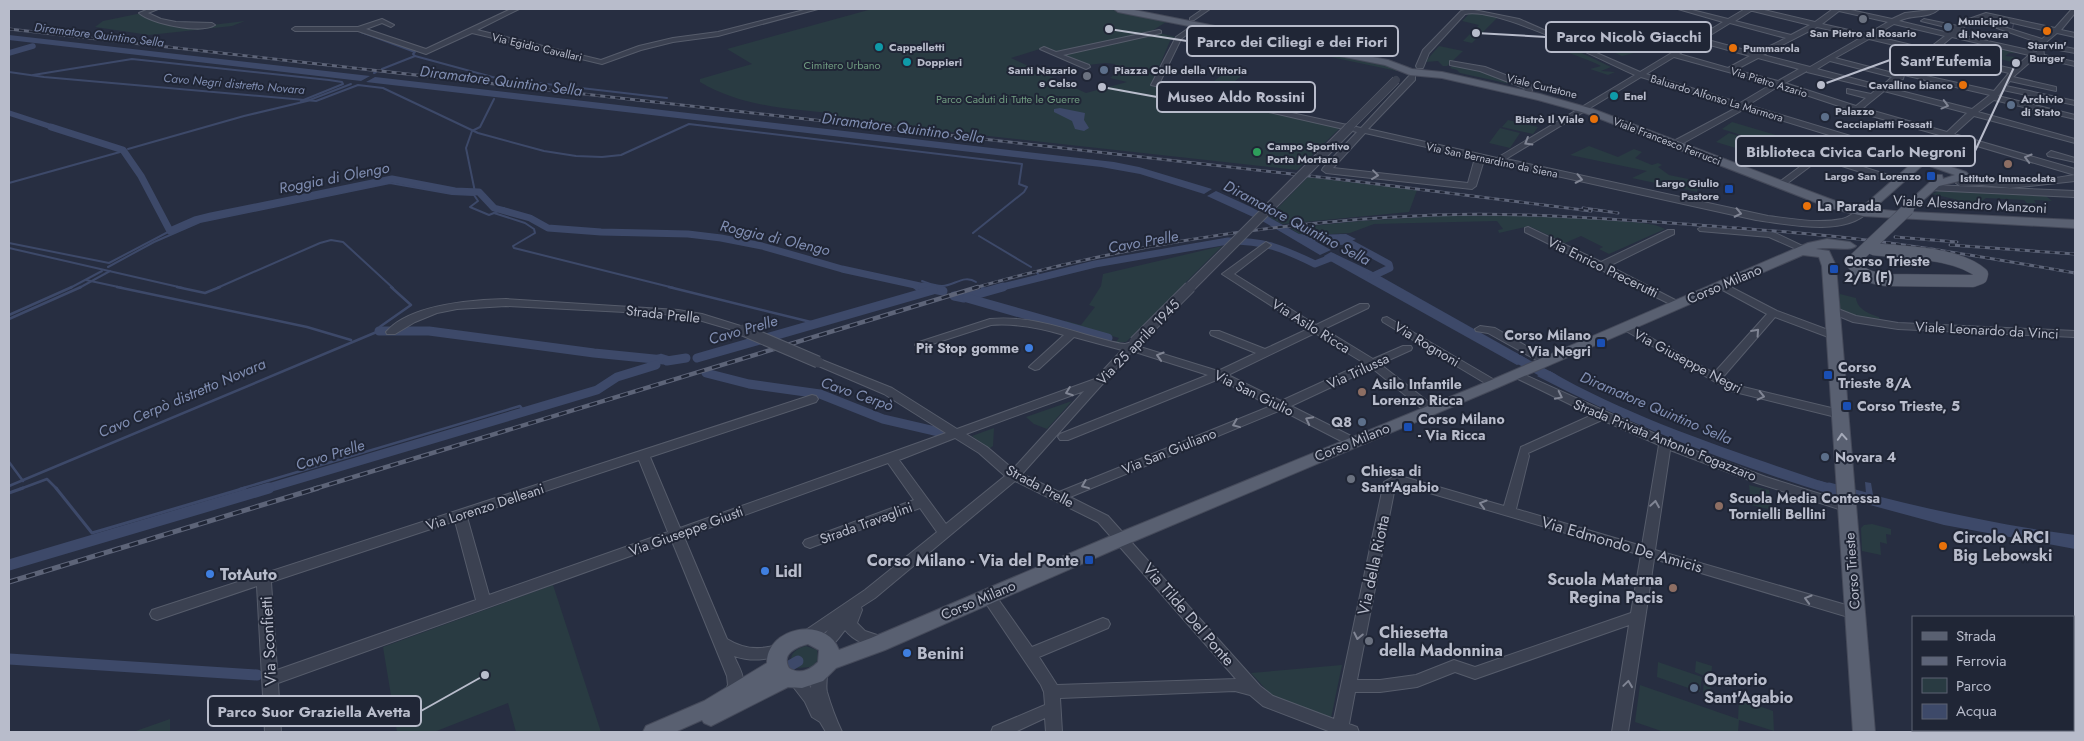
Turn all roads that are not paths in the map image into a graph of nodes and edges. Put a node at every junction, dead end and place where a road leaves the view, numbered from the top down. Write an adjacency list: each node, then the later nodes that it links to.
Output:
1 (155, 9): 23 (street)
2 (516, 9): 29 (street)
3 (814, 9): 29 (street, Via Egidio Cavallari)
4 (1118, 9): 21 (main road, Viale Curtatone)
5 (1144, 9): 21 (main road, Viale Curtatone)
6 (1207, 9): 21 (street)
7 (1472, 9): 14 (street); 17 (street, Baluardo Alfonso La Marmora)
8 (1518, 9): 17 (street)
9 (1681, 9): 18 (street)
10 (1749, 9): 18 (street)
11 (1753, 9): 22 (street)
12 (1838, 9): 19 (street); 22 (street)
13 (1936, 9): 19 (street)
14 (1463, 10): 48 (street)
15 (2072, 13): 28 (street)
16 (1991, 16): 25 (street); 28 (street); 36 (street)
17 (1510, 17): 51 (street, Baluardo Alfonso La Marmora)
18 (1729, 21): 34 (street); 35 (street)
19 (1895, 21): 31 (street); 33 (street)
20 (1924, 21): 25 (street)
21 (1194, 22): 48 (main road, Viale Curtatone); 68 (street, Via San Bernardino da Siena)
22 (1817, 24): 33 (street); 34 (street)
23 (212, 25)
24 (391, 25): 27 (street)
25 (1959, 28): 31 (street)
26 (295, 29): 27 (street)
27 (359, 30): 29 (street)
28 (2057, 30): 32 (street); 36 (street)
29 (473, 31)
30 (1160, 32): 40 (street)
31 (1952, 34): 38 (street); 43 (street)
32 (2075, 35)
33 (1870, 36): 38 (street); 44 (street)
34 (1791, 37): 42 (street)
35 (1698, 40): 41 (street); 42 (street)
36 (2040, 42): 39 (street); 43 (street)
37 (1044, 49): 40 (street)
38 (1931, 51): 52 (street); 53 (street)
39 (2075, 51)
40 (1056, 54): 47 (street)
41 (1673, 55): 50 (street, Via Pietro Azario); 51 (street)
42 (1756, 55): 49 (street); 50 (street)
43 (2037, 55): 46 (street); 53 (street)
44 (1830, 58): 49 (street); 52 (street)
45 (1453, 63): 58 (street)
46 (2075, 64)
47 (1086, 67)
48 (1413, 68): 58 (main road, Viale Curtatone); 65 (main road, Viale Curtatone); 68 (street); 118 (street, Via 25 aprile 1945, bridge)
49 (1808, 69): 54 (street); 57 (street)
50 (1728, 70): 54 (street, Via Pietro Azario)
51 (1641, 75): 63 (street, Baluardo Alfonso La Marmora); 65 (street)
52 (1902, 75): 57 (street); 60 (street)
53 (2012, 75): 55 (street); 56 (street)
54 (1780, 84): 63 (street); 64 (street, Via Pietro Azario)
55 (2002, 87): 60 (street); 62 (street)
56 (2053, 88)
57 (1884, 89): 61 (street); 66 (street, one-way to 66)
58 (1528, 91): 65 (main road, Viale Curtatone)
59 (1850, 91): 61 (street)
60 (1994, 96): 66 (street); 67 (street)
61 (1872, 97): 64 (street)
62 (2075, 103)
63 (1740, 107): 72 (street); 79 (street, Baluardo Alfonso La Marmora)
64 (1857, 108): 69 (street, Via Pietro Azario)
65 (1583, 109): 72 (main road, Viale Francesco Ferrucci); 74 (street, one-way to 74)
66 (1973, 113): 69 (street); 71 (street)
67 (2075, 117)
68 (1363, 131): 76 (street, Via San Bernardino da Siena); 76 (street, one-way to 76)
69 (1950, 136): 79 (street); 82 (street, Via Pietro Azario, one-way to 69)
70 (1839, 140): 75 (street)
71 (2075, 141)
72 (1675, 144): 85 (main road, Viale Francesco Ferrucci)
73 (2051, 154): 77 (street)
74 (1507, 155): 78 (street); 80 (street)
75 (1818, 156): 84 (street); 85 (street)
76 (1480, 157): 78 (street, Via San Bernardino da Siena)
77 (2075, 160)
78 (1497, 161): 80 (street, Via San Bernardino da Siena)
79 (1919, 162): 81 (main road); 84 (main road)
80 (1514, 164): 92 (street, Via San Bernardino da Siena, one-way to 92)
81 (1948, 169): 86 (street); 87 (main road); 87 (main road)
82 (2075, 172)
83 (2075, 178): 86 (street)
84 (1898, 181): 91 (main road)
85 (1781, 184): 90 (main road, Viale Francesco Ferrucci)
86 (2020, 185): 88 (street)
87 (1933, 186): 88 (street); 98 (main road, Corso Milano, bridge)
88 (1955, 189): 89 (street)
89 (2075, 194)
90 (1850, 209): 91 (main road, Viale Francesco Ferrucci); 92 (street)
91 (1864, 212): 92 (street, Via San Bernardino da Siena); 93 (main road, Viale Alessandro Manzoni)
92 (1832, 223)
93 (2075, 224)
94 (1703, 229): 99 (street)
95 (1528, 230): 101 (street, Via Enrico Precerutti)
96 (1671, 232): 101 (street)
97 (1266, 246): 111 (street, Via Asilo Ricca)
98 (1850, 246): 99 (main road, Corso Milano); 100 (main road)
99 (1805, 251): 100 (main road); 102 (main road, Corso Milano)
100 (1828, 260): 105 (main road, Corso Trieste)
101 (1601, 266): 103 (street, Via Enrico Precerutti)
102 (1722, 285): 103 (main road, Corso Milano); 106 (street)
103 (1678, 304): 109 (main road, Corso Milano)
104 (1364, 306): 111 (street)
105 (1833, 310): 108 (street, Viale Leonardo da Vinci); 114 (main road, Corso Trieste)
106 (1773, 313): 114 (street); 126 (street, one-way to 106)
107 (1386, 320): 128 (street, Via Rognoni)
108 (1898, 326): 114 (street, Viale Leonardo da Vinci); 116 (street, Viale Leonardo da Vinci)
109 (1624, 327): 121 (main road, Corso Milano); 126 (street, Via Giuseppe Negri)
110 (1480, 328): 121 (street)
111 (1316, 329): 120 (street); 122 (street, Via Asilo Ricca)
112 (392, 331): 134 (street, Strada Prelle, bridge)
113 (1215, 332): 120 (street)
114 (1834, 332): 132 (main road, Corso Trieste)
115 (1071, 334): 117 (street, Via San Giulio); 118 (street, Via San Giulio); 123 (street)
116 (2075, 334)
117 (920, 344)
118 (1133, 345): 125 (street, Via San Giulio, one-way to 118); 127 (street, Via 25 aprile 1945)
119 (1407, 348): 122 (street, Via Trilussa)
120 (1265, 353): 125 (street)
121 (1544, 362): 124 (main road, Corso Milano)
122 (1373, 364): 130 (street, Via Trilussa); 131 (street, Via Asilo Ricca)
123 (1036, 367)
124 (1520, 373): 128 (main road, Corso Milano); 133 (street, Strada Privata Antonio Fogazzaro, one-way to 133)
125 (1219, 374): 130 (street, Via San Giulio); 135 (street)
126 (1715, 379): 132 (street, Via Giuseppe Negri, one-way to 132)
127 (1100, 381): 134 (street, Via Giuseppe Giusti, one-way to 134); 140 (street, Via 25 aprile 1945)
128 (1494, 384): 131 (main road, Corso Milano)
129 (812, 399): 138 (street, Via Lorenzo Delleani)
130 (1281, 406): 136 (street, Via San Giulio, one-way to 130); 142 (street, Via San Giuliano, one-way to 142)
131 (1431, 410): 136 (main road, Corso Milano)
132 (1840, 414): 144 (main road, Corso Trieste, one-way to 132)
133 (1600, 416): 137 (street, Strada Privata Antonio Fogazzaro); 145 (street)
134 (954, 434): 139 (street, Via Giuseppe Giusti); 140 (street, Strada Prelle)
135 (1064, 436)
136 (1352, 442): 149 (main road, Corso Milano)
137 (1665, 443): 144 (street, Strada Privata Antonio Fogazzaro); 151 (street, one-way to 137)
138 (642, 455): 146 (street, Via Lorenzo Delleani); 148 (street)
139 (891, 458): 143 (street); 148 (street, Via Giuseppe Giusti)
140 (1014, 475): 142 (street, Strada Prelle); 147 (street, Via 25 aprile 1945)
141 (1389, 485): 145 (street, Via Edmondo De Amicis, one-way to 141); 169 (street, Via della Riotta, one-way to 169)
142 (1058, 496): 149 (street, Strada Prelle)
143 (923, 502): 147 (street); 150 (street, Strada Travaglini)
144 (1847, 507): 156 (main road, Corso Trieste)
145 (1509, 511): 151 (street, Via Edmondo De Amicis)
146 (460, 515): 152 (street, Via Lorenzo Delleani); 155 (street)
147 (944, 532): 153 (street, Via 25 aprile 1945)
148 (676, 535): 155 (street, Via Giuseppe Giusti); 163 (street)
149 (1122, 539): 154 (main road, Corso Milano); 170 (street, Via Tilde Del Ponte)
150 (810, 543)
151 (1647, 552): 156 (street, Via Edmondo De Amicis, one-way to 151); 159 (street)
152 (264, 579): 157 (street, Via Lorenzo Delleani); 167 (street, Via Sconfietti)
153 (870, 594): 158 (street, Via 25 aprile 1945); 164 (street, Via 25 aprile 1945)
154 (988, 596): 161 (main road, Corso Milano); 165 (street)
155 (484, 603): 167 (street, Via Giuseppe Giusti)
156 (1855, 613): 184 (main road, Corso Trieste)
157 (157, 614)
158 (852, 614): 162 (street); 164 (street, Via 25 aprile 1945)
159 (1638, 616): 169 (street); 183 (street, one-way to 159)
160 (1103, 624): 165 (street)
161 (901, 634): 162 (main road, Corso Milano); 164 (main road, Corso Milano)
162 (875, 640): 164 (main road, Corso Milano)
163 (723, 645): 166 (street); 171 (street)
164 (825, 645): 166 (main road); 166 (main road); 174 (street)
165 (1029, 655): 172 (street)
166 (775, 665): 168 (main road); 174 (street)
167 (270, 679): 176 (street, Via Sconfietti)
168 (758, 685): 171 (main road); 179 (main road)
169 (1348, 686): 175 (street, Via della Riotta)
170 (1255, 690): 172 (street); 175 (street)
171 (732, 693): 173 (main road)
172 (1052, 696): 181 (street); 182 (street)
173 (711, 707): 177 (main road); 178 (main road)
174 (826, 717): 180 (street)
175 (1343, 731)
176 (273, 732)
177 (654, 732)
178 (662, 732)
179 (676, 732)
180 (834, 732)
181 (999, 732)
182 (1054, 732)
183 (1620, 732)
184 (1864, 732)

